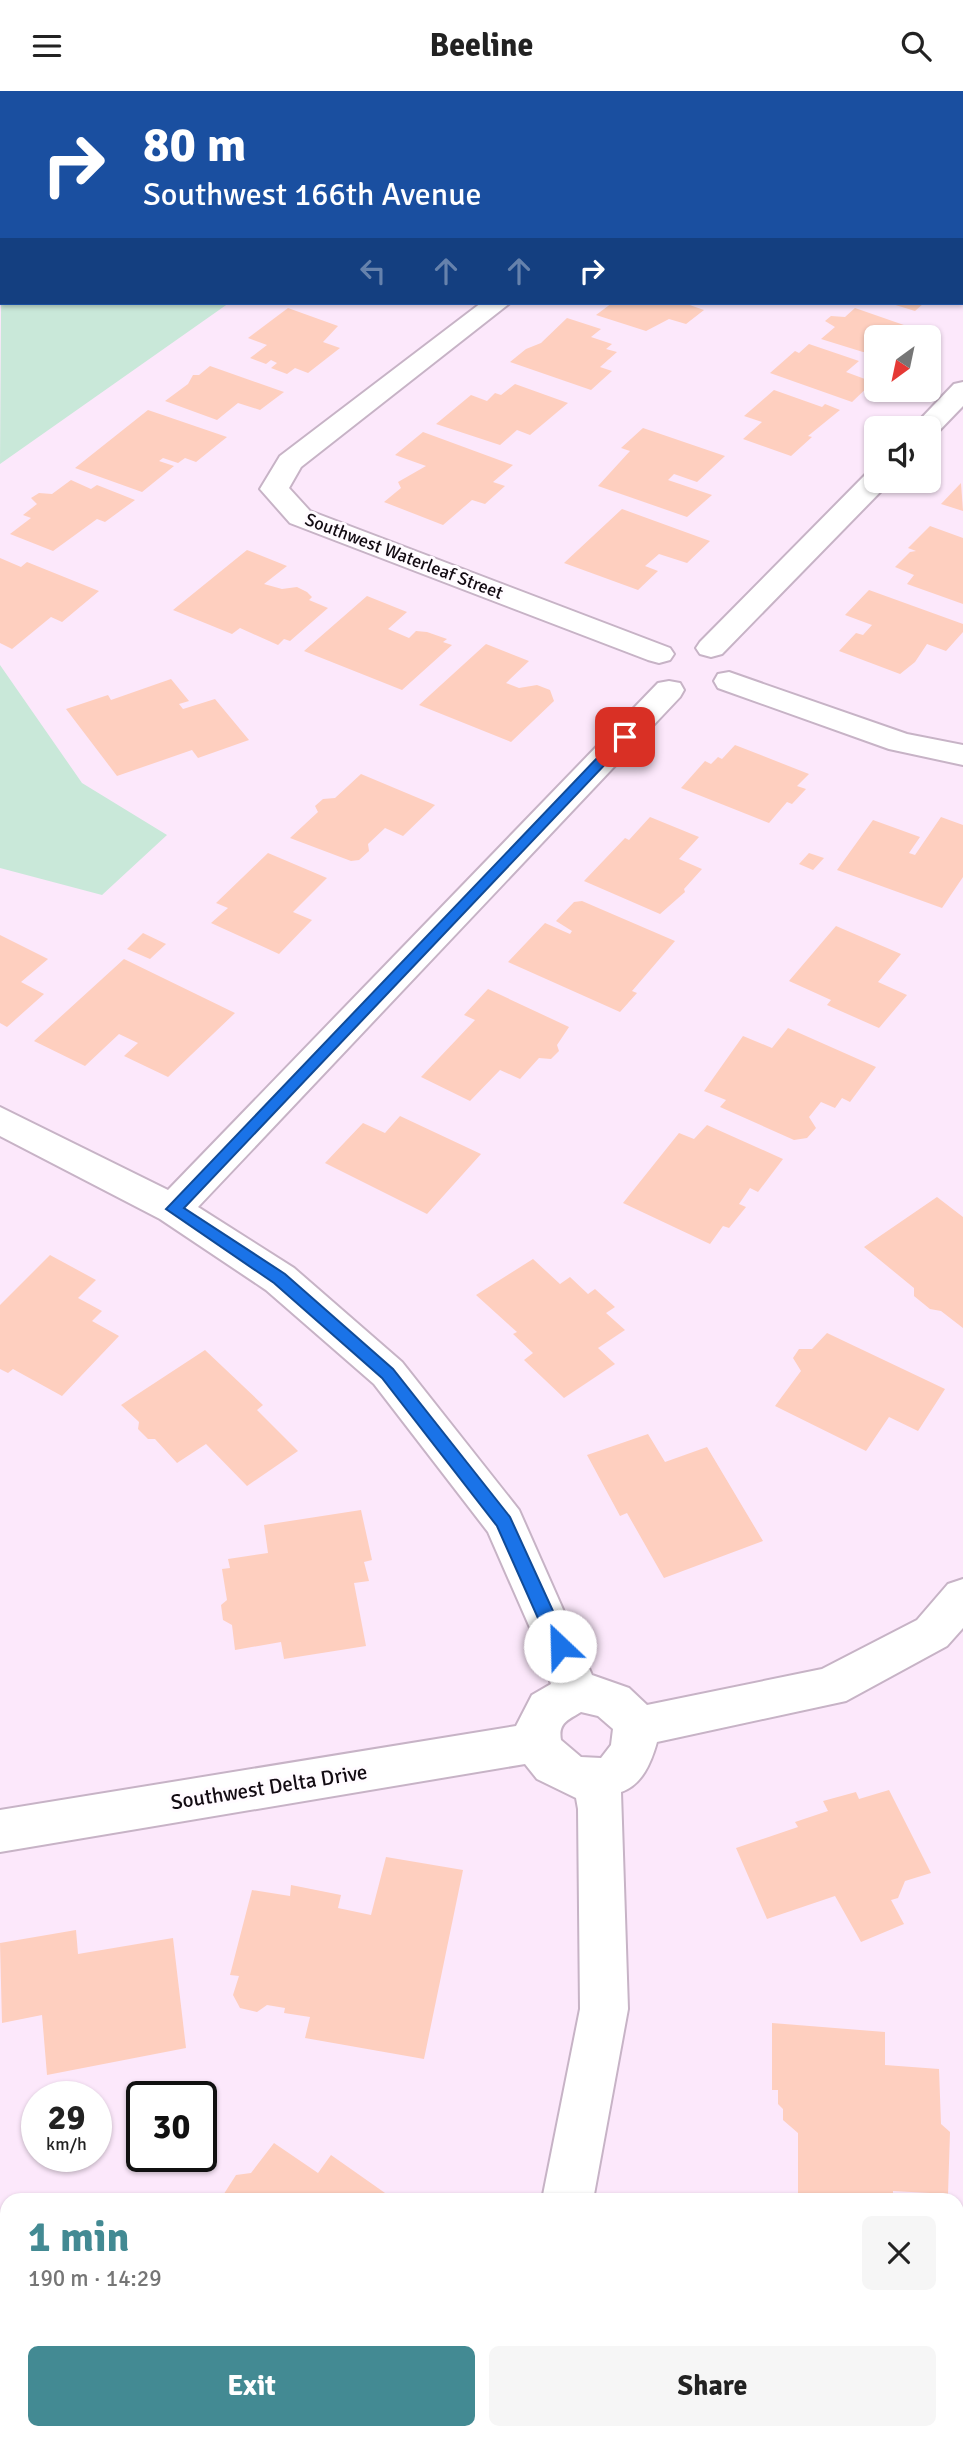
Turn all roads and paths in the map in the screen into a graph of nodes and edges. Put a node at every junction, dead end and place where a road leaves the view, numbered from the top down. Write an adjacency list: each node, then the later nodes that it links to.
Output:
1 (494, 305): 6 (street, Southwest Waterleaf Street)
2 (963, 390): 3 (street)
3 (938, 416)
4 (864, 492): 5 (street)
5 (711, 648): 6 (street); 7 (street)
6 (659, 654): 8 (street)
7 (729, 681): 8 (street); 9 (street)
8 (669, 689): 11 (street)
9 (963, 755)
10 (0, 1120): 11 (street)
11 (173, 1209): 13 (street)
12 (963, 1597): 14 (street)
13 (576, 1692): 14 (street); 15 (street)
14 (635, 1727): 16 (street)
15 (538, 1742): 16 (street); 17 (street, Southwest Delta Drive)
16 (596, 1779): 18 (street)
17 (0, 1831)
18 (568, 2193)

